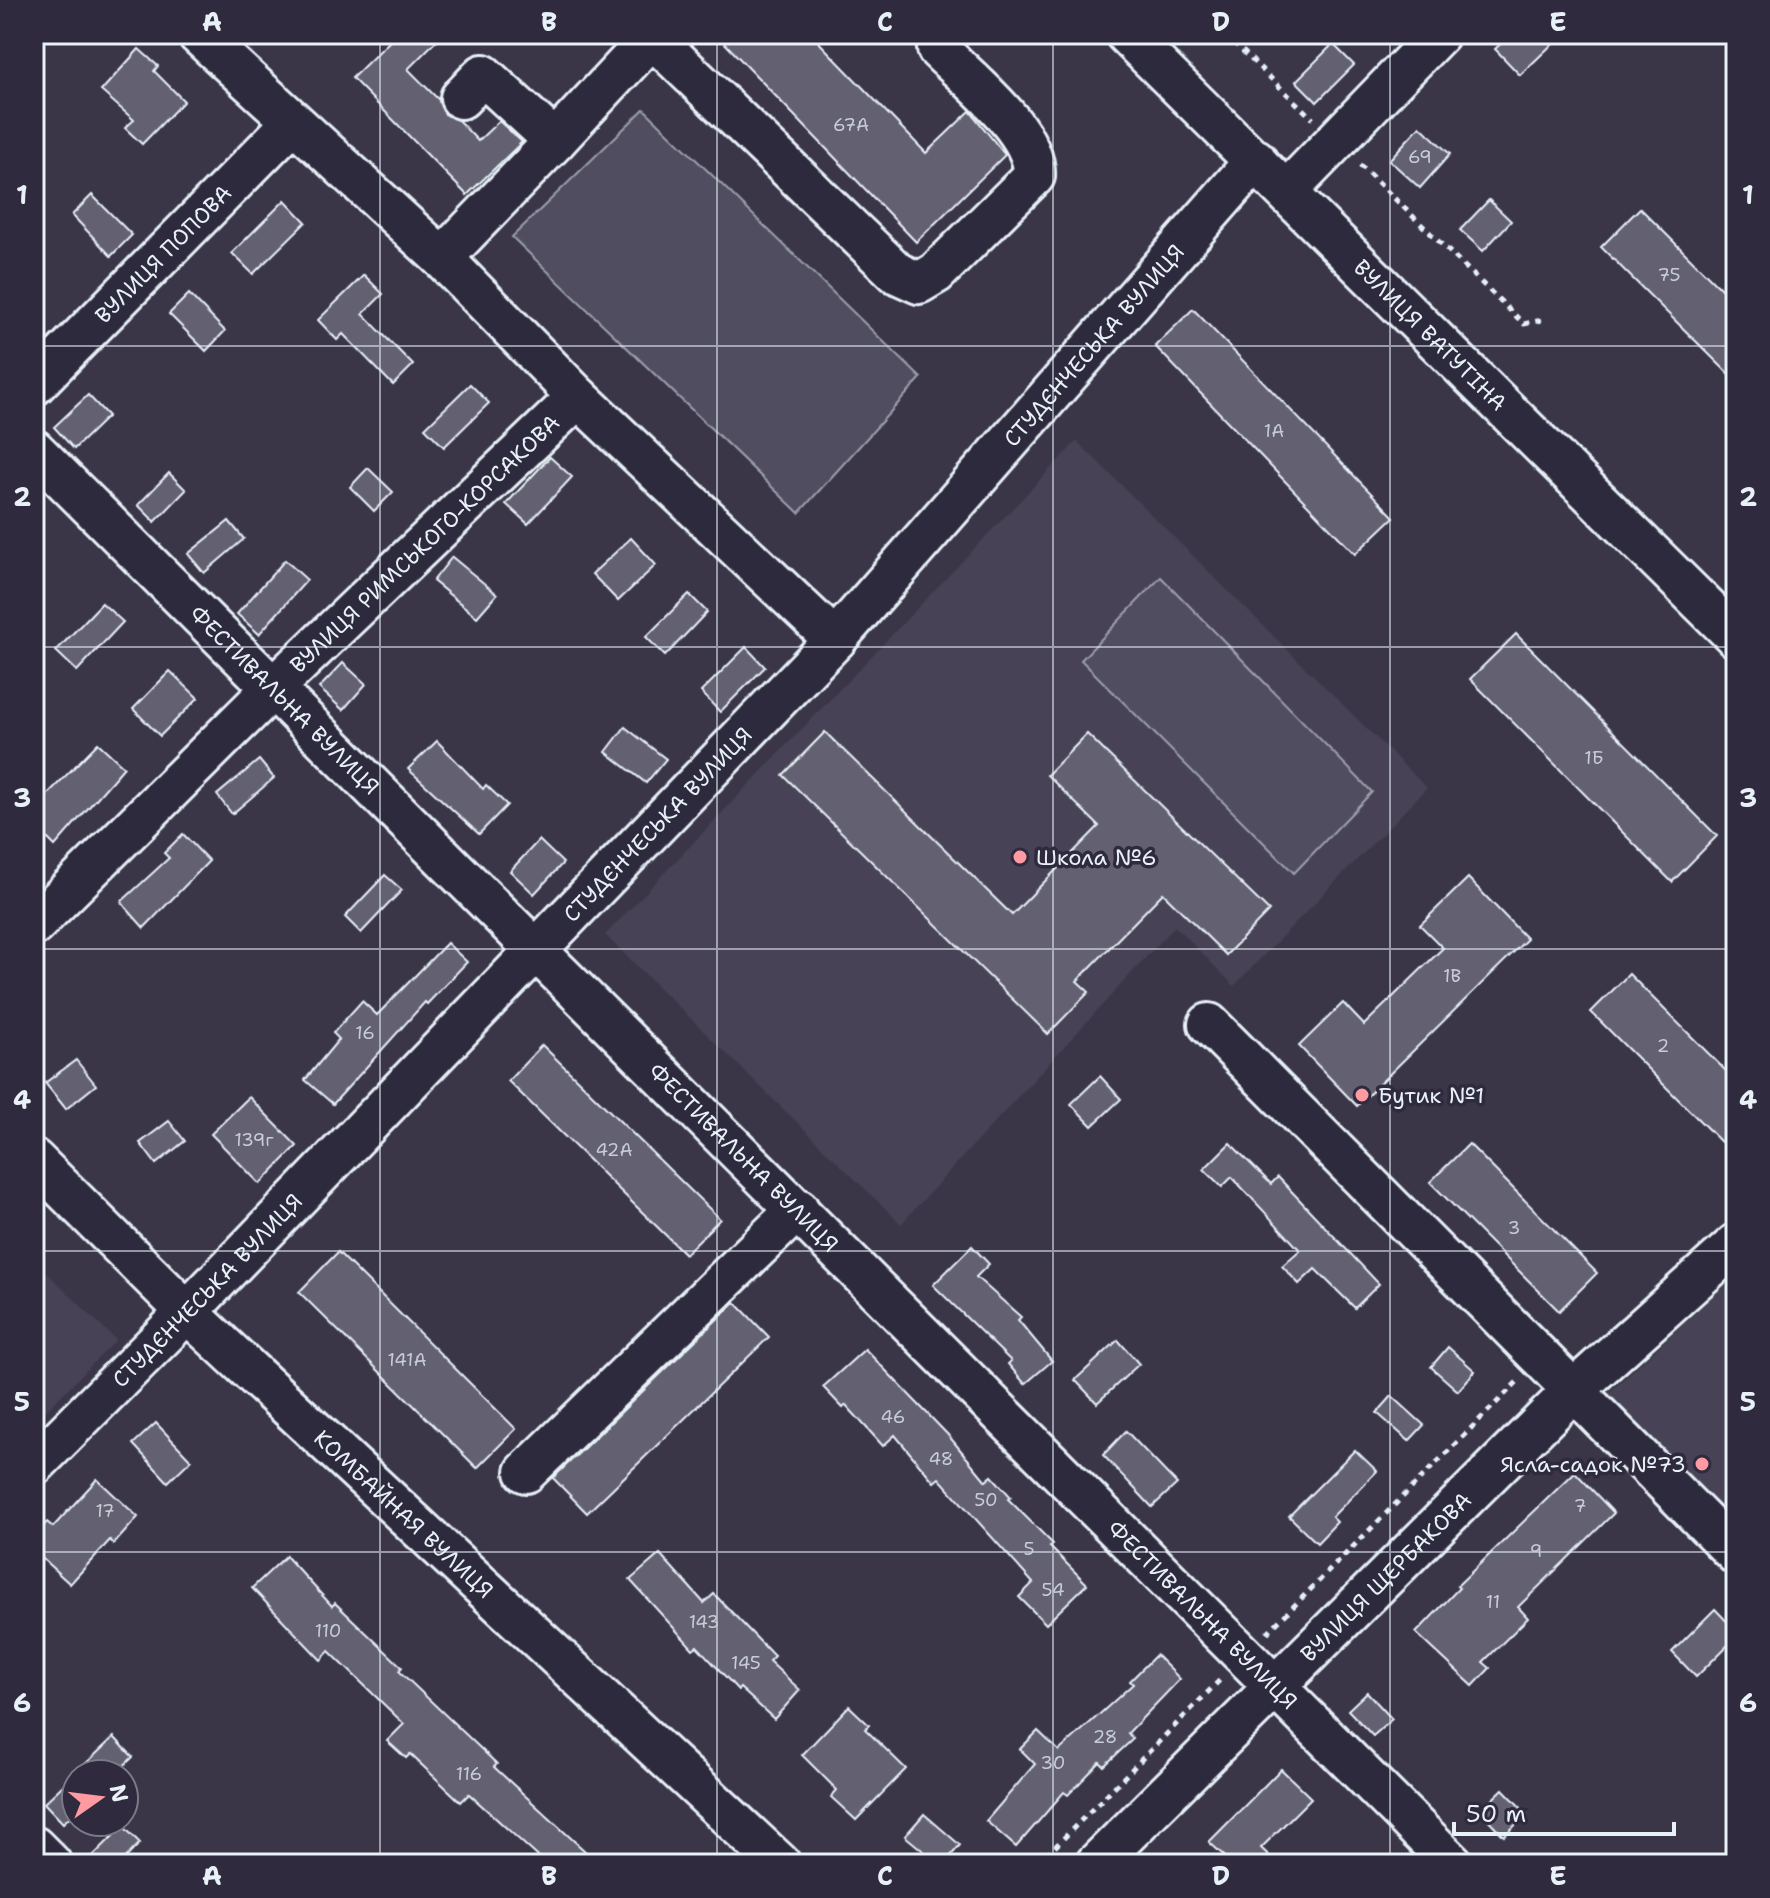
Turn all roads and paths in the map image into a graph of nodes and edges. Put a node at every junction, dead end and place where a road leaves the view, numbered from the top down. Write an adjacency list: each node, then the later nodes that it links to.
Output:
1 (198, 34): 7 (street)
2 (1126, 34): 10 (street, ВУЛИЦЯ ВАТУТІНА)
3 (1225, 34): 9 (path)
4 (1439, 34): 9 (street)
5 (938, 49): 8 (street)
6 (461, 98): 8 (street)
7 (292, 123): 12 (street); 14 (street, ВУЛИЦЯ ПОПОВА)
8 (555, 141): 12 (street)
9 (1335, 141): 11 (street); 13 (path)
10 (1256, 160): 11 (street, ВУЛИЦЯ ВАТУТІНА); 18 (street, СТУДЄНЧЕСЬКА ВУЛИЦЯ)
11 (1287, 191): 17 (street, ВУЛИЦЯ ВАТУТІНА)
12 (442, 258): 15 (street)
13 (1542, 320)
14 (34, 385)
15 (578, 397): 18 (street); 19 (street, ВУЛИЦЯ РИМСЬКОГО-КОРСАКОВА)
16 (34, 450): 19 (street, ФЕСТИВАЛЬНА ВУЛИЦЯ)
17 (1736, 637)
18 (835, 640): 21 (street, СТУДЄНЧЕСЬКА ВУЛИЦЯ)
19 (271, 690): 20 (street, ВУЛИЦЯ РИМСЬКОГО-КОРСАКОВА); 21 (street, ФЕСТИВАЛЬНА ВУЛИЦЯ)
20 (34, 925)
21 (538, 949): 24 (street, ФЕСТИВАЛЬНА ВУЛИЦЯ); 26 (street, СТУДЄНЧЕСЬКА ВУЛИЦЯ)
22 (1209, 1024): 27 (street)
23 (34, 1160): 26 (street, КОМБАЙНАЯ ВУЛИЦЯ)
24 (798, 1209): 30 (street); 32 (street, ФЕСТИВАЛЬНА ВУЛИЦЯ)
25 (1736, 1244): 28 (street, ВУЛИЦЯ ЩЕРБАКОВА)
26 (187, 1312): 29 (street, СТУДЄНЧЕСЬКА ВУЛИЦЯ); 36 (street, КОМБАЙНАЯ ВУЛИЦЯ)
27 (1541, 1358): 28 (street); 32 (path)
28 (1573, 1391): 31 (street); 33 (street, ВУЛИЦЯ ЩЕРБАКОВА)
29 (34, 1465)
30 (526, 1472)
31 (1736, 1554)
32 (1243, 1657): 33 (street, ФЕСТИВАЛЬНА ВУЛИЦЯ); 37 (path)
33 (1275, 1689): 38 (street, ВУЛИЦЯ ЩЕРБАКОВА); 39 (street, ФЕСТИВАЛЬНА ВУЛИЦЯ)
34 (34, 1847): 35 (street)
35 (51, 1864)
36 (780, 1864)
37 (1038, 1864)
38 (1096, 1864)
39 (1453, 1864)

